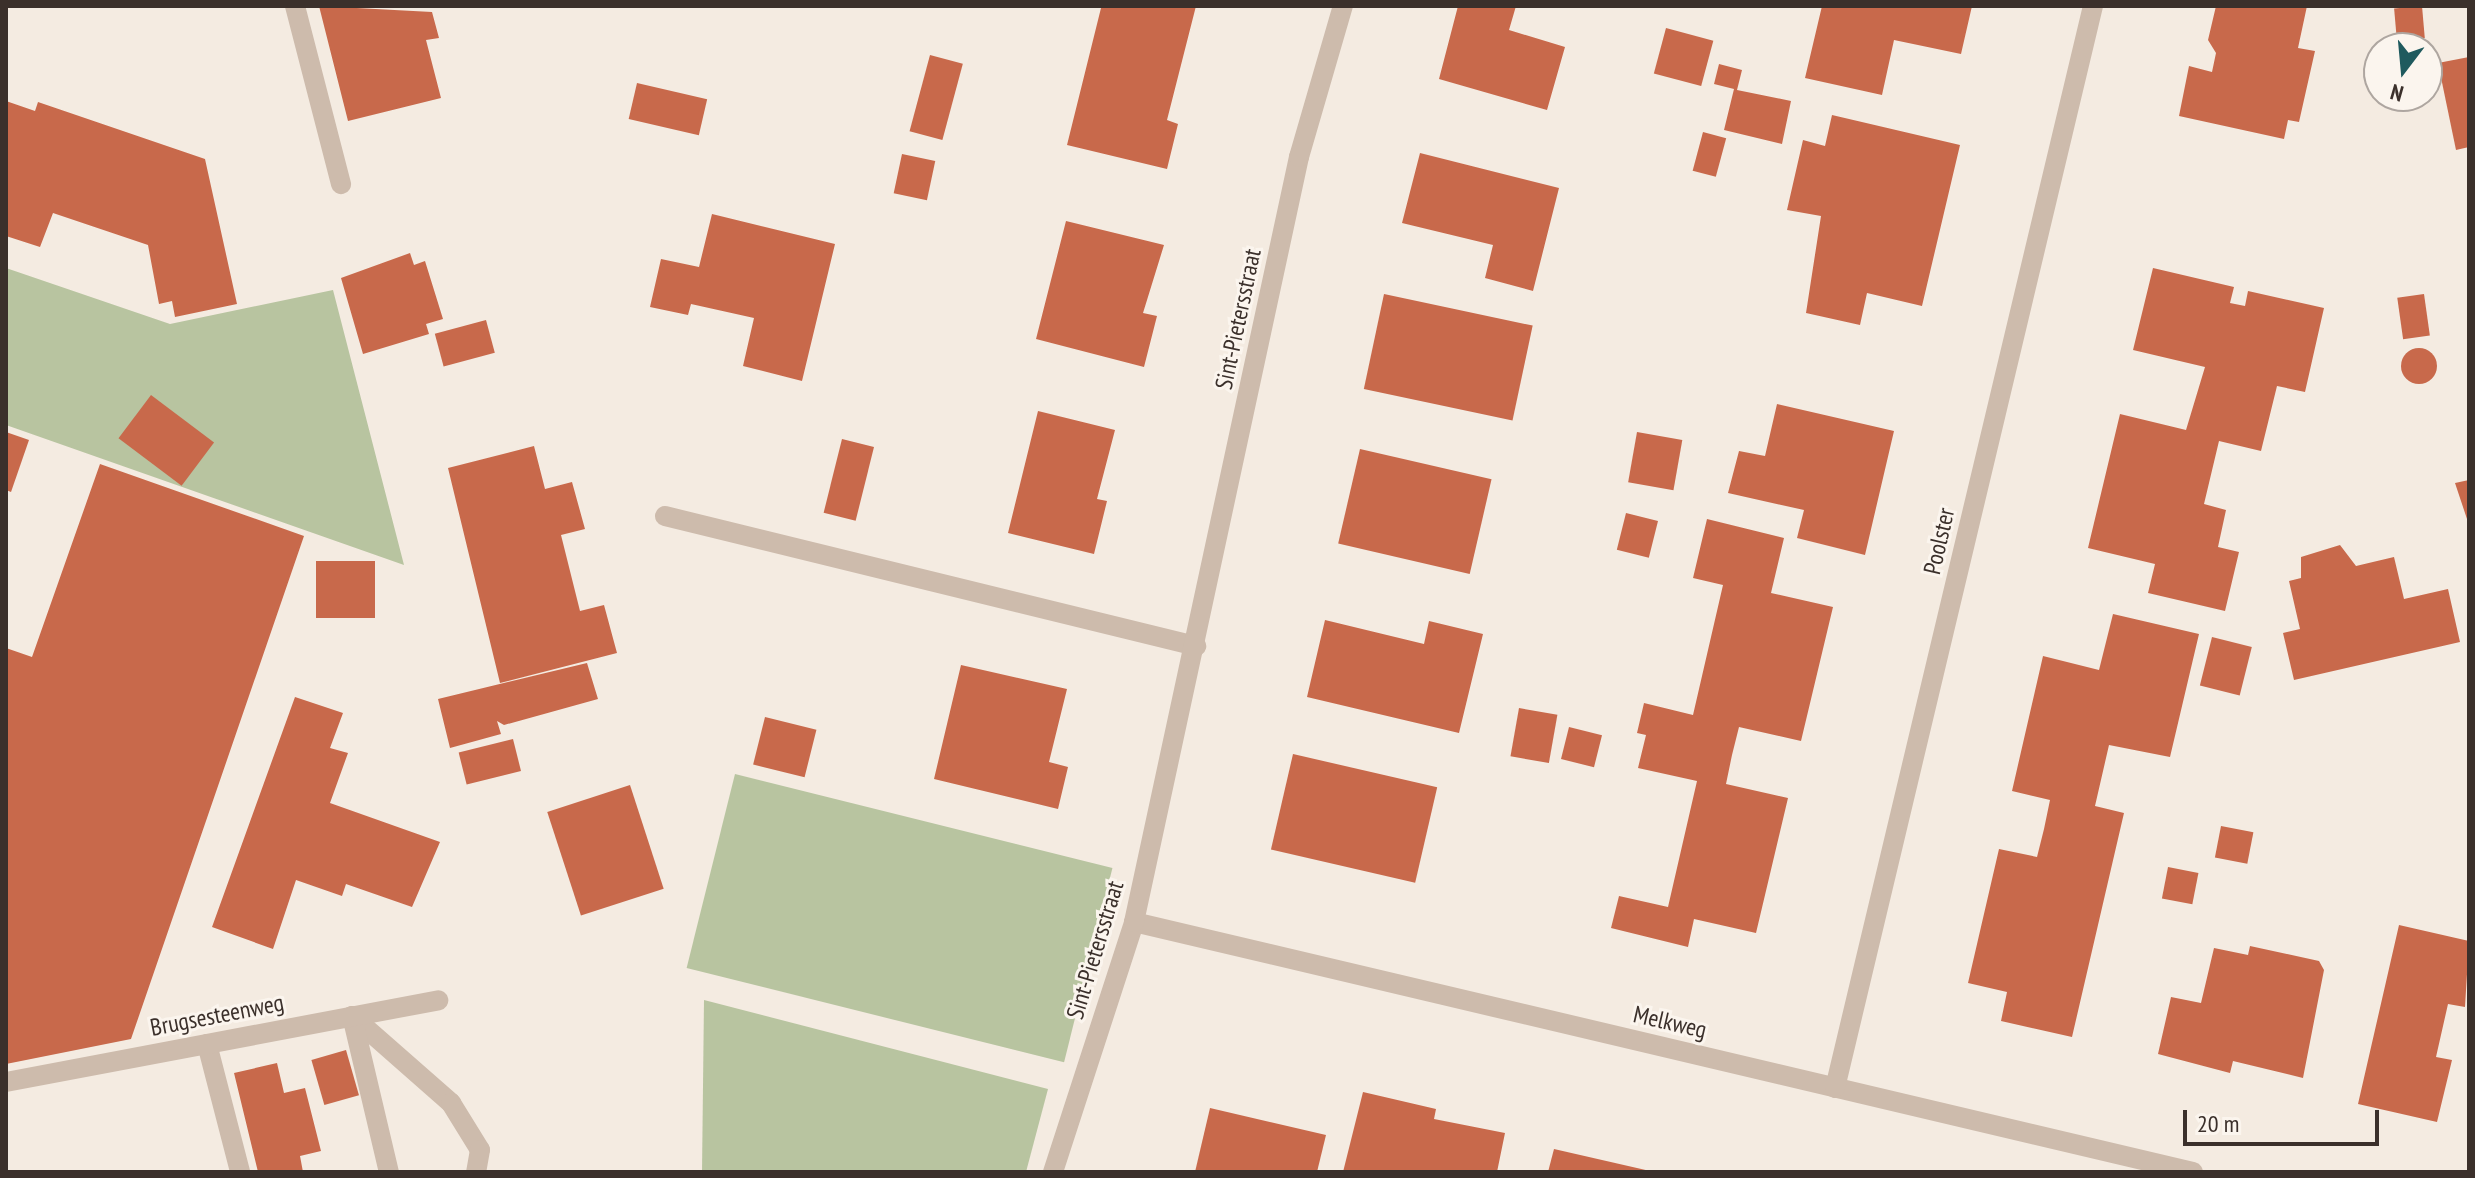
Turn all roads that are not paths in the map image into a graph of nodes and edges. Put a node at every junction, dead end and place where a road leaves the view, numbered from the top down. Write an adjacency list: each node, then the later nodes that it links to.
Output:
1 (295, 6): 4 (street)
2 (1343, 6): 6 (street, Sint-Pietersstraat)
3 (2093, 6): 12 (street, Poolster)
4 (341, 184)
5 (665, 516): 6 (street)
6 (1196, 646): 7 (street, Sint-Pietersstraat)
7 (1134, 922): 12 (street, Melkweg); 16 (street, Sint-Pietersstraat)
8 (438, 1000): 9 (street, Brugsesteenweg)
9 (352, 1016): 10 (street, Brugsesteenweg); 14 (street); 15 (street)
10 (207, 1044): 11 (street, Brugsesteenweg); 13 (street)
11 (6, 1082)
12 (1835, 1088): 17 (street, Melkweg)
13 (240, 1172)
14 (389, 1172)
15 (476, 1172)
16 (1053, 1172)
17 (2193, 1172)

